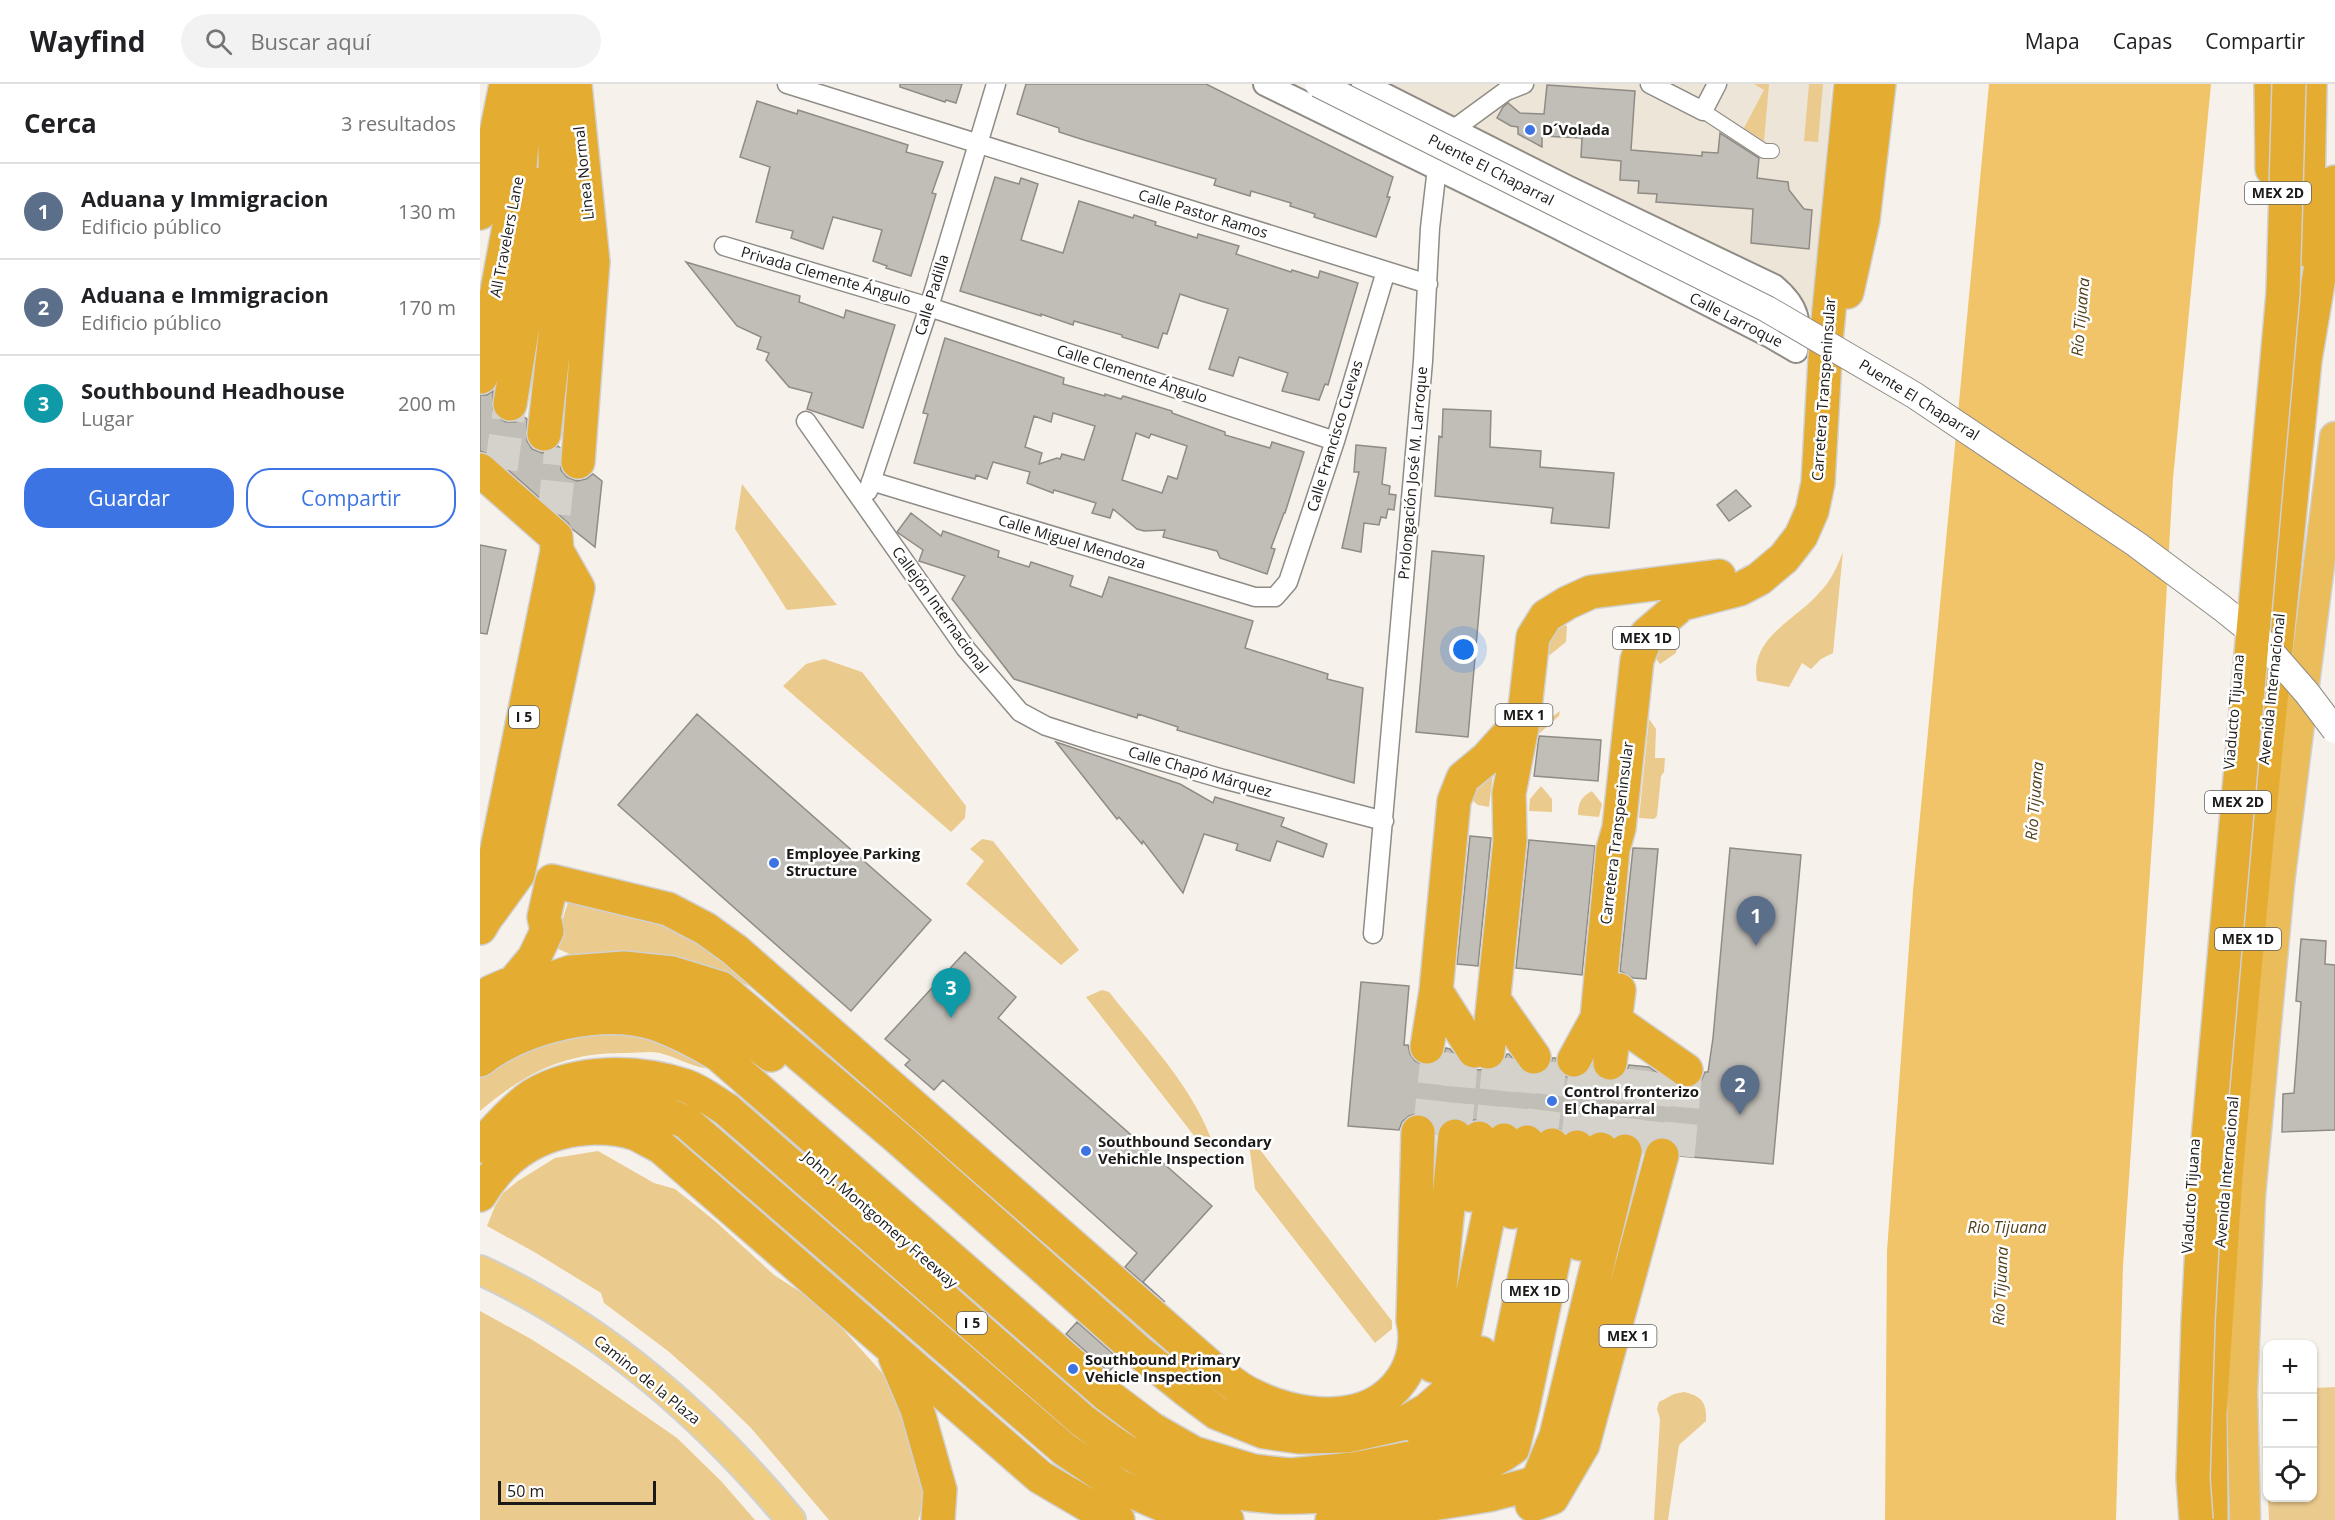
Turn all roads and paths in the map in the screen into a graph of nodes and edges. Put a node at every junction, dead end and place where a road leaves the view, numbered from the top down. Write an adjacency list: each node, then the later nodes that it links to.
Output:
1 (483, 84): 31 (highway)
2 (496, 84): 31 (highway)
3 (506, 84): 31 (highway)
4 (518, 84): 31 (highway)
5 (527, 84): 31 (highway)
6 (537, 84): 31 (highway)
7 (546, 84): 31 (highway)
8 (554, 84): 31 (highway, Linea Normal)
9 (561, 84): 31 (highway, Linea Normal)
10 (568, 84): 31 (highway, Linea Normal)
11 (575, 84): 31 (highway, Linea Normal)
12 (787, 84): 28 (street, Calle Pastor Ramos)
13 (996, 84): 28 (street, Calle Padilla)
14 (1265, 84): 30 (street, Calle Larroque)
15 (1318, 84): 54 (main road, Puente El Chaparral, bridge)
16 (1363, 84): 27 (street, Calle Larroque)
17 (1524, 84): 27 (street)
18 (1650, 84): 26 (street)
19 (1717, 84): 26 (street)
20 (1851, 84): 40 (highway, Carretera Transpeninsular / MEX 1D)
21 (2271, 84): 38 (highway)
22 (2281, 84): 38 (highway, Viaducto Tijuana / MEX 2D)
23 (2289, 84): 87 (highway, Viaducto Tijuana / MEX 2D, bridge)
24 (2310, 84): 41 (highway)
25 (1877, 100): 40 (highway)
26 (1703, 111): 29 (street)
27 (1454, 129): 30 (street, Prolongación José M. Larroque); 30 (street, Calle Larroque)
28 (978, 144): 35 (street, Calle Pastor Ramos); 39 (street, Calle Padilla)
29 (1772, 151)
30 (1437, 168): 36 (street, Prolongación José M. Larroque)
31 (529, 181): 33 (highway); 37 (highway, All Travelers Lane); 42 (highway, All Travelers Lane); 42 (highway, All Travelers Lane)
32 (2335, 183): 41 (highway, Avenida Internacional / MEX 1D)
33 (480, 213)
34 (724, 246): 39 (street, Privada Clemente Ángulo)
35 (1386, 271): 36 (street, Calle Pastor Ramos); 45 (street, Calle Francisco Cuevas)
36 (1428, 284): 55 (street, Prolongación José M. Larroque)
37 (480, 297)
38 (2273, 302): 86 (highway, Viaducto Tijuana / MEX 2D)
39 (928, 307): 45 (street, Calle Clemente Ángulo); 46 (street, Calle Padilla)
40 (1826, 341): 49 (highway, Carretera Transpeninsular / MEX 1D)
41 (2305, 360): 88 (highway, Avenida Internacional / MEX 1D)
42 (528, 419)
43 (806, 421): 48 (street, Callejón Internacional)
44 (2335, 437): 51 (highway, Avenida Internacional / MEX 1D)
45 (1335, 441): 50 (street, Calle Francisco Cuevas)
46 (871, 481): 48 (street, Calle Padilla); 50 (street, Calle Miguel Mendoza)
47 (524, 501): 56 (highway, I 5)
48 (863, 505): 52 (street, Callejón Internacional)
49 (1774, 567): 53 (highway, MEX 1); 63 (highway, Carretera Transpeninsular / MEX 1D)
50 (1275, 597)
51 (2301, 698): 54 (highway); 89 (highway, Avenida Internacional / MEX 1D)
52 (1020, 712): 55 (street, Calle Chapó Márquez)
53 (1524, 717): 60 (highway, MEX 1); 62 (highway, MEX 1)
54 (2335, 730)
55 (1384, 821): 57 (street, Prolongación José M. Larroque)
56 (483, 923)
57 (1373, 934)
58 (776, 986): 61 (highway); 76 (highway); 77 (highway)
59 (626, 991): 64 (highway); 65 (highway); 76 (highway)
60 (1436, 991): 67 (highway, MEX 1); 67 (highway)
61 (484, 1000): 65 (highway)
62 (1495, 1001): 67 (highway, MEX 1); 67 (highway)
63 (1607, 1020): 67 (highway); 67 (highway, Carretera Transpeninsular); 67 (highway)
64 (480, 1031)
65 (775, 1034): 76 (highway)
66 (480, 1045): 77 (highway)
67 (1555, 1058)
68 (480, 1060): 77 (highway, I 5)
69 (541, 1120): 72 (highway, I 5); 82 (highway, I 5); 83 (highway, I 5)
70 (487, 1132): 77 (highway, I 5)
71 (1546, 1144): 77 (highway); 77 (highway); 77 (highway); 77 (highway); 77 (highway, MEX 1); 77 (highway, MEX 1)
72 (480, 1168)
73 (480, 1195): 75 (highway)
74 (480, 1270): 79 (main road, Camino de la Plaza)
75 (892, 1350): 80 (highway); 81 (highway)
76 (1427, 1409): 77 (highway); 77 (highway)
77 (1493, 1426): 78 (highway)
78 (1492, 1504): 84 (highway); 85 (highway)
79 (791, 1520)
80 (938, 1520)
81 (1118, 1520)
82 (1161, 1520)
83 (1227, 1520)
84 (1332, 1520)
85 (1429, 1520)
86 (2181, 1520)
87 (2196, 1520)
88 (2211, 1520)
89 (2245, 1520)

